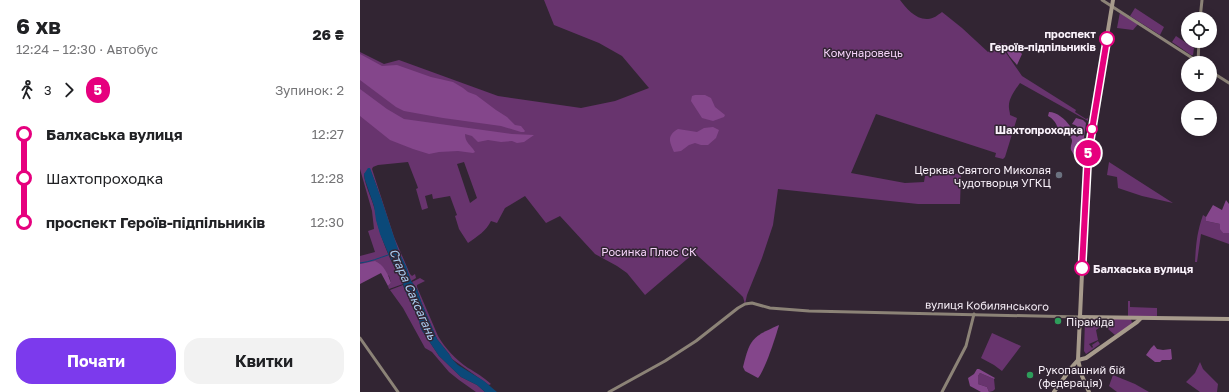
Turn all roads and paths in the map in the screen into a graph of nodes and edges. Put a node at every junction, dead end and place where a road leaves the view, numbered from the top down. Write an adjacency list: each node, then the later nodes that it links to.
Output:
1 (1102, 0): 4 (main road)
2 (1113, 0): 4 (main road)
3 (1202, 0): 5 (main road)
4 (1112, 7): 6 (main road); 10 (main road)
5 (1201, 12)
6 (1190, 56)
7 (1217, 75): 8 (main road)
8 (1229, 83)
9 (974, 314): 10 (main road, вулиця Кобилянського); 16 (main road, вулиця Кобилянського); 17 (main road)
10 (1080, 316): 11 (main road, вулиця Кобилянського); 14 (main road)
11 (1141, 318): 12 (main road, вулиця Кобилянського); 14 (main road)
12 (1229, 319)
13 (360, 338): 15 (main road)
14 (1078, 360): 18 (main road); 19 (main road)
15 (398, 392)
16 (609, 392)
17 (942, 392)
18 (1054, 392)
19 (1089, 392)

